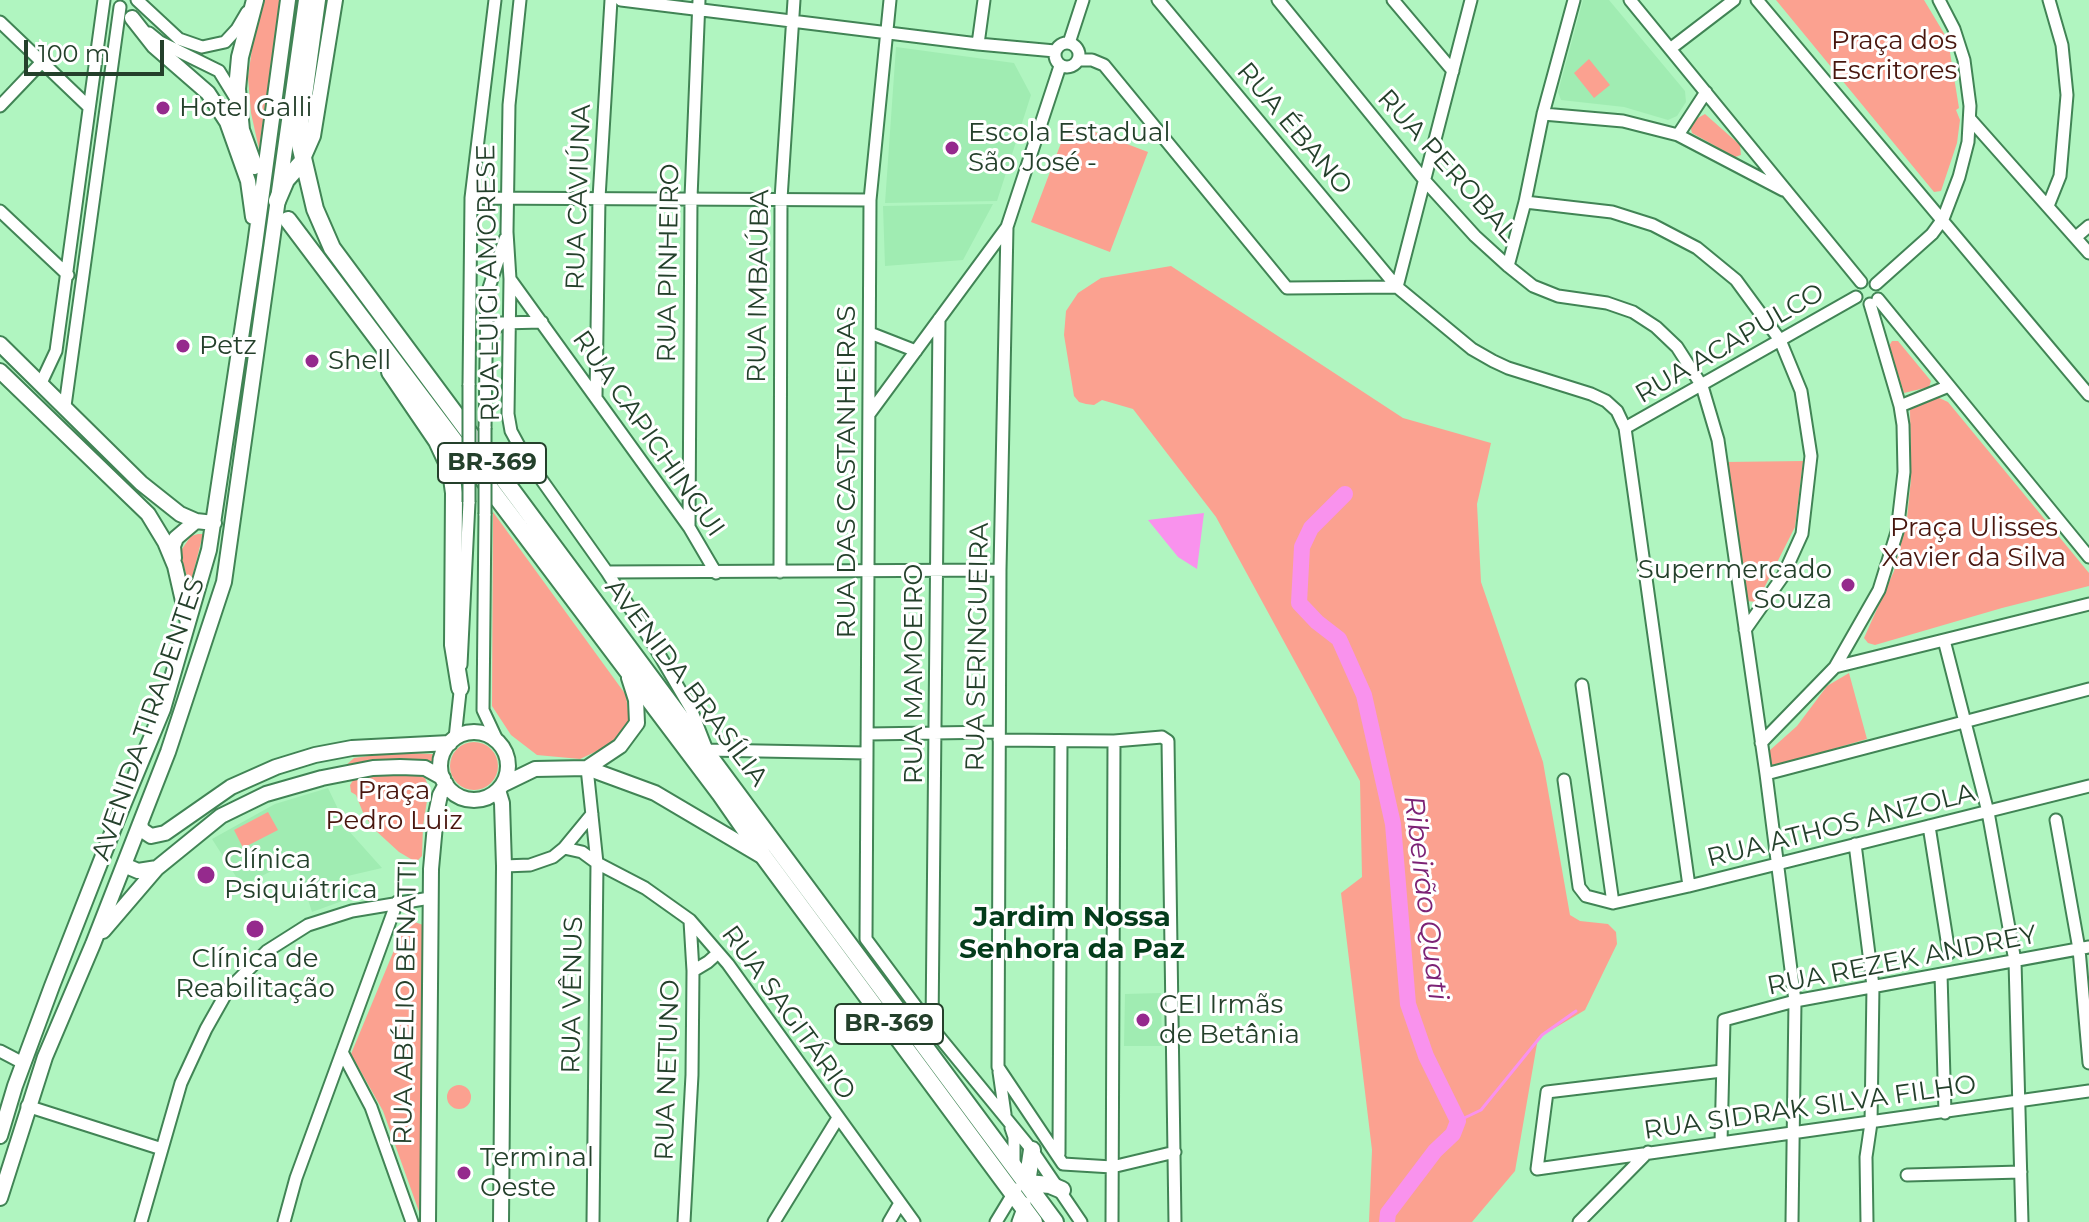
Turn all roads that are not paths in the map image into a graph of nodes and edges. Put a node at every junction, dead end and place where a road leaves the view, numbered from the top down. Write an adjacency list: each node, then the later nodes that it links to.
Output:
1 (104, 0): 43 (street)
2 (137, 0): 3 (street)
3 (255, 0): 41 (highway)
4 (288, 0): 69 (main road, AVENIDA TIRADENTES)
5 (306, 0): 59 (main road, AVENIDA TIRADENTES)
6 (317, 0): 47 (highway, BR-369)
7 (335, 0): 47 (main road)
8 (495, 0): 54 (street, RUA LUIGI AMORESE)
9 (520, 0): 53 (street, RUA LUIGI AMORESE)
10 (611, 0): 55 (street, RUA CAVIÚNA)
11 (621, 0): 27 (street)
12 (794, 0): 29 (street, RUA IMBAÚBA)
13 (890, 0): 31 (street, RUA DAS CASTANHEIRAS)
14 (984, 0): 33 (street)
15 (1083, 0): 32 (street)
16 (1158, 0): 77 (street, RUA ÉBANO)
17 (1278, 0): 51 (street, RUA PEROBAL)
18 (1393, 0): 39 (street)
19 (1471, 0): 39 (street)
20 (1574, 0): 44 (street)
21 (1630, 0): 34 (street)
22 (1734, 0): 34 (street)
23 (1757, 0): 63 (street)
24 (1939, 0): 45 (street)
25 (2049, 0): 61 (street)
26 (116, 3): 28 (street); 50 (street)
27 (698, 4): 29 (street); 56 (street, RUA PINHEIRO)
28 (132, 18): 41 (street); 69 (main road)
29 (792, 20): 31 (street); 57 (street, RUA IMBAÚBA)
30 (0, 22): 37 (street)
31 (886, 32): 33 (street); 58 (street, RUA DAS CASTANHEIRAS)
32 (1069, 43): 35 (street); 36 (street)
33 (978, 44): 35 (street)
34 (1670, 49): 40 (street)
35 (1055, 51): 38 (street)
36 (1078, 60): 38 (street); 77 (street)
37 (41, 63): 42 (street); 43 (street)
38 (1060, 66): 66 (street)
39 (1453, 71): 51 (street)
40 (1706, 92): 46 (street); 52 (street)
41 (237, 101): 48 (highway)
42 (0, 106)
43 (89, 107): 49 (street)
44 (1543, 114): 46 (street); 60 (street)
45 (1970, 119): 61 (street); 63 (street)
46 (1678, 135): 52 (street)
47 (302, 162): 59 (highway); 132 (highway, AVENIDA BRASÍLIA / BR-369)
48 (254, 166)
49 (81, 174): 50 (street); 73 (street)
50 (97, 176): 96 (street)
51 (1426, 182): 71 (street, RUA PEROBAL); 77 (street)
52 (1788, 193): 75 (street)
53 (508, 197): 54 (street); 55 (street); 67 (street, RUA LUIGI AMORESE)
54 (471, 198): 121 (street, RUA LUIGI AMORESE, bridge)
55 (599, 198): 56 (street); 94 (street, RUA CAVIÚNA)
56 (691, 198): 57 (street); 104 (street, RUA PINHEIRO)
57 (781, 199): 58 (street); 111 (street, RUA IMBAÚBA)
58 (870, 200): 84 (street, RUA DAS CASTANHEIRAS)
59 (277, 201): 72 (main road, AVENIDA TIRADENTES)
60 (1525, 202): 71 (street); 85 (street)
61 (2048, 206): 68 (street)
62 (0, 211): 73 (street)
63 (1943, 219): 76 (street); 93 (street)
64 (288, 220): 79 (highway, AVENIDA BRASÍLIA / BR-369)
65 (2089, 226): 68 (street)
66 (1007, 227): 81 (street); 107 (street, RUA SERINGUEIRA)
67 (507, 232): 74 (street, RUA LUIGI AMORESE); 87 (street)
68 (2076, 237): 70 (street)
69 (255, 241): 72 (main road); 103 (main road, AVENIDA TIRADENTES)
70 (2089, 253)
71 (1508, 266): 91 (street, RUA PEROBAL)
72 (268, 274): 113 (main road, AVENIDA TIRADENTES)
73 (68, 275): 90 (street)
74 (510, 279): 82 (street, RUA LUIGI AMORESE); 83 (street, RUA CAPICHINGUI)
75 (1861, 282): 76 (street); 78 (street)
76 (1876, 284): 80 (street)
77 (1397, 287): 99 (street, RUA ÉBANO)
78 (1856, 297): 80 (street); 85 (street, RUA ACAPULCO)
79 (347, 299): 118 (highway, AVENIDA BRASÍLIA / BR-369); 121 (highway)
80 (1874, 302): 92 (street); 97 (street)
81 (939, 319): 88 (street); 109 (street, RUA MAMOEIRO)
82 (510, 321): 83 (street, RUA CAPICHINGUI); 87 (street); 110 (street, RUA LUIGI AMORESE)
83 (542, 322): 94 (street, RUA CAPICHINGUI)
84 (870, 333): 88 (street); 98 (street, RUA DAS CASTANHEIRAS)
85 (1780, 340): 91 (street, RUA ACAPULCO); 116 (street)
86 (0, 344): 90 (main road)
87 (487, 346): 131 (street, bridge)
88 (916, 351): 98 (street)
89 (1, 374): 95 (main road)
90 (41, 383): 95 (main road); 96 (main road)
91 (1702, 386): 99 (street, RUA ACAPULCO); 116 (street, RUA PEROBAL)
92 (1949, 386): 97 (street); 105 (street)
93 (2089, 395)
94 (596, 396): 104 (street, RUA CAPICHINGUI)
95 (27, 398): 100 (main road)
96 (65, 406): 101 (main road)
97 (1900, 406): 119 (street)
98 (870, 413): 108 (street, RUA DAS CASTANHEIRAS)
99 (1625, 428): 157 (street)
100 (65, 434): 101 (main road); 106 (main road)
101 (112, 453): 102 (main road)
102 (196, 521): 103 (main road); 106 (main road)
103 (214, 523): 113 (main road); 115 (main road, AVENIDA TIRADENTES)
104 (689, 527): 112 (street, RUA CAPICHINGUI)
105 (2089, 557)
106 (175, 566): 115 (main road)
107 (1000, 570): 109 (street); 126 (street, RUA SERINGUEIRA)
108 (869, 571): 109 (street); 111 (street); 125 (street, RUA DAS CASTANHEIRAS)
109 (937, 571): 124 (street, RUA MAMOEIRO)
110 (607, 572): 112 (street); 132 (street, RUA LUIGI AMORESE)
111 (780, 572): 112 (street)
112 (716, 573)
113 (224, 582): 147 (main road, AVENIDA TIRADENTES)
114 (2089, 604): 117 (street)
115 (189, 626): 145 (main road, AVENIDA TIRADENTES)
116 (1745, 630): 130 (street, RUA PEROBAL)
117 (1944, 640): 119 (street); 123 (street)
118 (624, 666): 134 (main road); 151 (highway, AVENIDA BRASÍLIA / BR-369)
119 (1835, 667): 130 (street)
120 (1582, 685): 160 (street)
121 (460, 688): 127 (street, RUA LUIGI AMORESE)
122 (2089, 689): 123 (street)
123 (1964, 721): 136 (street); 142 (street)
124 (936, 733): 125 (street); 126 (street); 171 (street, RUA MAMOEIRO)
125 (868, 734): 133 (street, RUA DAS CASTANHEIRAS)
126 (998, 736): 128 (street); 176 (street, RUA SERINGUEIRA)
127 (453, 740): 131 (main road); 138 (main road); 141 (main road)
128 (1061, 741): 129 (street); 192 (street)
129 (1114, 741): 190 (street); 194 (street)
130 (1761, 743): 136 (street, RUA PEROBAL)
131 (500, 744): 135 (main road); 140 (main road)
132 (707, 750): 133 (street); 193 (highway, AVENIDA BRASÍLIA / BR-369)
133 (867, 753): 171 (street, RUA DAS CASTANHEIRAS)
134 (587, 768): 135 (main road); 143 (street, RUA VÊNUS); 151 (main road)
135 (535, 769): 140 (main road)
136 (1766, 774): 153 (street, RUA PEROBAL)
137 (1564, 780): 160 (street)
138 (444, 781): 140 (main road); 144 (main road); 158 (main road, RUA ABÉLIO BENATTI)
139 (2089, 786): 142 (street, RUA ATHOS ANZOLA)
140 (500, 788): 155 (main road)
141 (212, 800): 144 (main road); 147 (main road)
142 (1988, 812): 148 (street, RUA ATHOS ANZOLA); 166 (street)
143 (592, 813): 150 (street); 152 (street, RUA VÊNUS)
144 (221, 816): 156 (main road)
145 (117, 820): 154 (main road); 174 (main road, AVENIDA TIRADENTES)
146 (2056, 820): 163 (street)
147 (140, 824): 154 (main road, AVENIDA TIRADENTES)
148 (1929, 826): 149 (street, RUA ATHOS ANZOLA); 165 (street)
149 (1855, 844): 153 (street, RUA ATHOS ANZOLA); 169 (street)
150 (564, 848): 152 (street, RUA SAGITÁRIO); 155 (street)
151 (764, 857): 197 (highway, AVENIDA BRASÍLIA / BR-369)
152 (597, 863): 161 (street, RUA SAGITÁRIO); 207 (street, RUA VÊNUS)
153 (1777, 864): 157 (street, RUA ATHOS ANZOLA); 170 (street, RUA PEROBAL)
154 (124, 865): 156 (main road); 162 (main road, AVENIDA TIRADENTES)
155 (504, 866): 206 (main road)
156 (157, 868): 162 (main road)
157 (1689, 886): 160 (street, RUA ATHOS ANZOLA)
158 (430, 898): 159 (street); 205 (main road, RUA ABÉLIO BENATTI)
159 (397, 902): 173 (street); 188 (street)
160 (1608, 902)
161 (690, 920): 164 (street, RUA SAGITÁRIO); 167 (street, RUA NETUNO)
162 (93, 944): 180 (main road, AVENIDA TIRADENTES)
163 (2084, 948): 166 (street, RUA REZEK ANDREY); 175 (street)
164 (718, 953): 167 (street); 183 (street, RUA SAGITÁRIO)
165 (1949, 953)
166 (2015, 961): 168 (street, RUA REZEK ANDREY); 179 (street)
167 (693, 971): 208 (street, RUA NETUNO)
168 (1941, 974): 169 (street, RUA REZEK ANDREY); 181 (street)
169 (1873, 986): 170 (street, RUA REZEK ANDREY); 184 (street)
170 (1795, 1001): 177 (street, RUA REZEK ANDREY); 185 (street, RUA PEROBAL)
171 (932, 1028): 182 (street)
172 (0, 1051): 174 (street)
173 (342, 1052): 203 (street); 204 (street)
174 (23, 1063): 180 (main road); 186 (main road, AVENIDA TIRADENTES)
175 (2089, 1063)
176 (998, 1067): 182 (street, RUA SERINGUEIRA); 192 (street)
177 (1722, 1071): 187 (street); 191 (street, RUA SIDRAK SILVA FILHO)
178 (2089, 1091): 179 (street, RUA SIDRAK SILVA FILHO)
179 (2020, 1102): 181 (street, RUA SIDRAK SILVA FILHO); 195 (street)
180 (27, 1106): 188 (street); 199 (main road, AVENIDA TIRADENTES)
181 (1945, 1113): 184 (street, RUA SIDRAK SILVA FILHO)
182 (1006, 1117): 189 (street); 193 (street, RUA SERINGUEIRA)
183 (838, 1118): 200 (street, RUA SAGITÁRIO); 209 (street)
184 (1871, 1123): 185 (street, RUA SIDRAK SILVA FILHO); 220 (street)
185 (1792, 1134): 187 (street, RUA SIDRAK SILVA FILHO); 219 (street, RUA PEROBAL)
186 (0, 1136)
187 (1721, 1142): 191 (street, RUA SIDRAK SILVA FILHO)
188 (162, 1149): 202 (street)
189 (1032, 1150): 197 (highway); 198 (street)
190 (1175, 1152): 194 (street); 217 (street)
191 (1649, 1152): 218 (street)
192 (1059, 1155): 194 (street)
193 (1014, 1167): 197 (highway, AVENIDA BRASÍLIA / BR-369)
194 (1112, 1167): 216 (street)
195 (2021, 1172): 196 (street); 221 (street)
196 (1907, 1175)
197 (1020, 1187): 198 (highway); 201 (highway, AVENIDA BRASÍLIA / BR-369); 212 (street); 214 (highway, AVENIDA BRASÍLIA / BR-369)
198 (1062, 1190): 215 (street)
199 (0, 1198)
200 (900, 1203): 210 (street); 211 (street, RUA SAGITÁRIO)
201 (1021, 1215): 213 (highway, AVENIDA BRASÍLIA / BR-369)
202 (141, 1222)
203 (284, 1222)
204 (412, 1222)
205 (428, 1222)
206 (501, 1222)
207 (593, 1222)
208 (684, 1222)
209 (774, 1222)
210 (889, 1222)
211 (914, 1222)
212 (996, 1222)
213 (1034, 1222)
214 (1055, 1222)
215 (1081, 1222)
216 (1112, 1222)
217 (1175, 1222)
218 (1579, 1222)
219 (1792, 1222)
220 (1867, 1222)
221 (2022, 1222)

